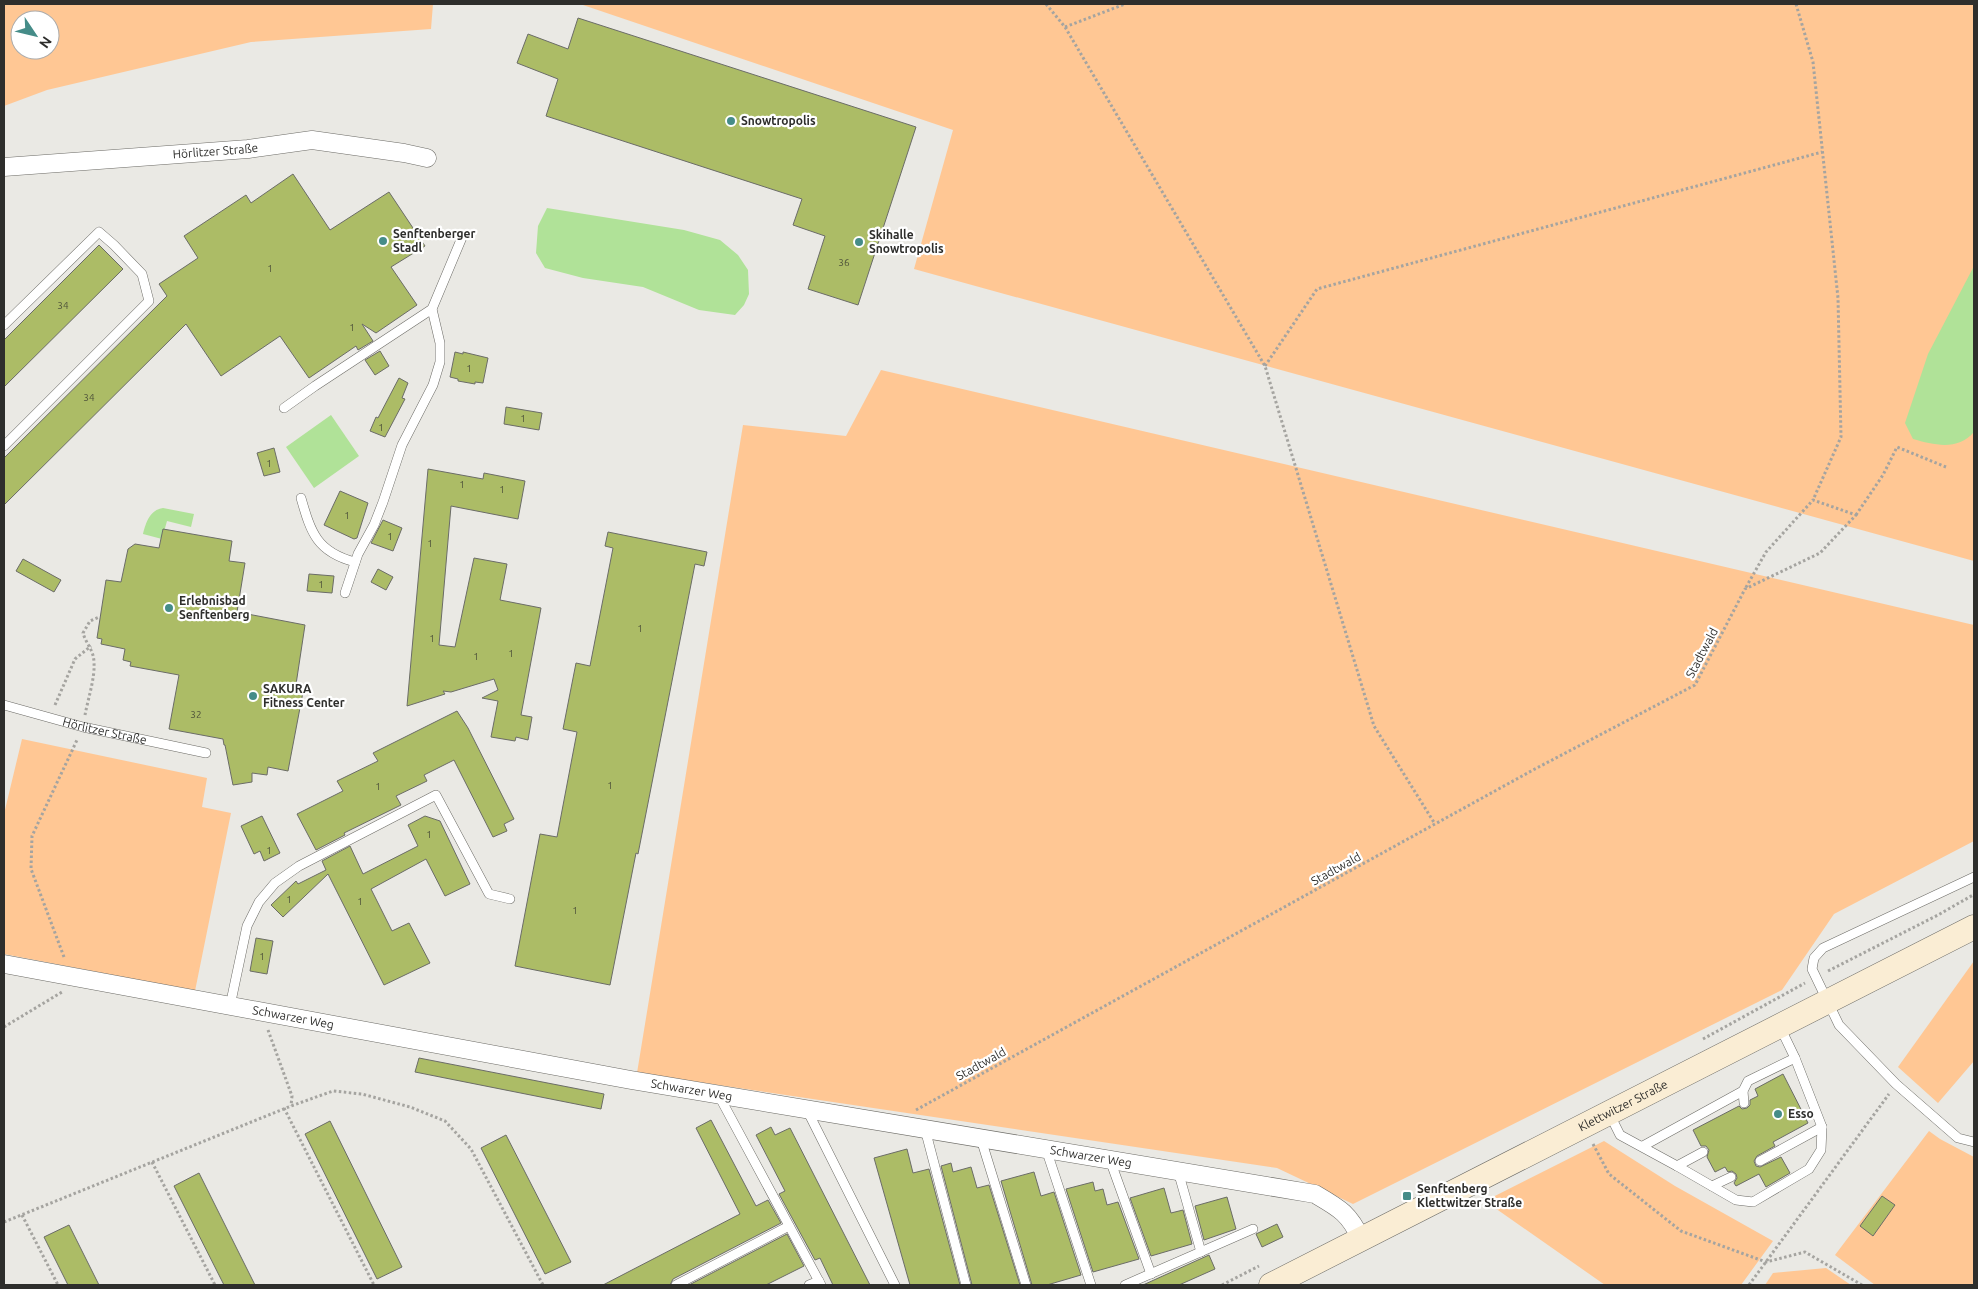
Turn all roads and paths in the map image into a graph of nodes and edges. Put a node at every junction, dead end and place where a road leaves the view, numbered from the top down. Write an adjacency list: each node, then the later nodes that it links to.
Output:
1 (1046, 4): 4 (path)
2 (1124, 4): 4 (path)
3 (1796, 4): 5 (path, Stadtwald)
4 (1065, 27): 11 (path)
5 (1822, 152): 11 (path); 16 (path, Stadtwald)
6 (427, 158): 7 (street, Hörlitzer Straße)
7 (4, 167)
8 (463, 235): 9 (lane)
9 (432, 309): 12 (lane); 18 (lane)
10 (4, 325): 13 (lane)
11 (1264, 366): 27 (path)
12 (284, 408)
13 (4, 446)
14 (1946, 467): 17 (path)
15 (301, 498): 18 (lane)
16 (1813, 500): 17 (path); 19 (path, Stadtwald)
17 (1856, 515): 19 (path)
18 (355, 562): 20 (lane)
19 (1745, 590): 27 (path, Stadtwald)
20 (346, 593)
21 (99, 617): 22 (path)
22 (91, 646): 24 (path); 25 (path)
23 (4, 705): 24 (lane, Hörlitzer Straße)
24 (50, 717): 25 (lane, Hörlitzer Straße)
25 (83, 727): 26 (lane, Hörlitzer Straße); 32 (path)
26 (206, 753)
27 (1435, 824): 47 (path, Stadtwald)
28 (1974, 877): 33 (lane)
29 (510, 899): 34 (lane)
30 (1974, 926): 33 (main road, Klettwitzer Straße)
31 (4, 964): 32 (street, Schwarzer Weg)
32 (77, 978): 34 (street, Schwarzer Weg); 37 (path)
33 (1827, 1002): 36 (main road, Klettwitzer Straße); 39 (lane)
34 (230, 1006): 35 (street, Schwarzer Weg)
35 (249, 1010): 41 (street, Schwarzer Weg); 43 (path)
36 (1780, 1026): 38 (lane); 46 (main road, Klettwitzer Straße)
37 (4, 1027)
38 (1795, 1058): 40 (lane); 48 (lane)
39 (1896, 1084): 52 (lane); 69 (path)
40 (1742, 1091): 42 (lane); 53 (lane)
41 (718, 1094): 45 (street, Schwarzer Weg); 65 (lane)
42 (1744, 1102)
43 (291, 1106): 44 (path); 75 (path)
44 (284, 1108): 58 (path); 74 (path)
45 (807, 1110): 47 (street, Schwarzer Weg); 78 (lane)
46 (1609, 1113): 53 (lane); 67 (main road, Klettwitzer Straße)
47 (892, 1124): 49 (street, Schwarzer Weg)
48 (1822, 1127): 57 (lane); 62 (lane)
49 (925, 1129): 50 (street, Schwarzer Weg); 79 (lane)
50 (981, 1139): 54 (street, Schwarzer Weg); 80 (lane)
51 (1592, 1141): 69 (path)
52 (1974, 1142)
53 (1642, 1146): 59 (lane)
54 (1046, 1149): 56 (street, Schwarzer Weg); 81 (lane)
55 (1703, 1152): 59 (lane)
56 (1110, 1160): 60 (street, Schwarzer Weg); 70 (lane)
57 (1760, 1161)
58 (152, 1162): 63 (path); 73 (path)
59 (1678, 1166): 62 (lane)
60 (1178, 1171): 67 (street, Schwarzer Weg); 68 (lane)
61 (1730, 1177): 62 (lane)
62 (1712, 1186)
63 (22, 1215): 64 (path); 72 (path)
64 (4, 1222)
65 (789, 1226): 71 (lane); 76 (lane)
66 (1253, 1229): 68 (lane)
67 (1361, 1239): 83 (main road, Klettwitzer Straße)
68 (1201, 1252): 70 (lane)
69 (1766, 1262): 84 (path); 85 (path)
70 (1151, 1274): 82 (lane)
71 (820, 1283): 77 (lane)
72 (58, 1285)
73 (215, 1285)
74 (374, 1285)
75 (543, 1285)
76 (676, 1285)
77 (809, 1285)
78 (895, 1285)
79 (966, 1285)
80 (1026, 1285)
81 (1091, 1285)
82 (1125, 1285)
83 (1271, 1285)
84 (1749, 1285)
85 (1862, 1285)

